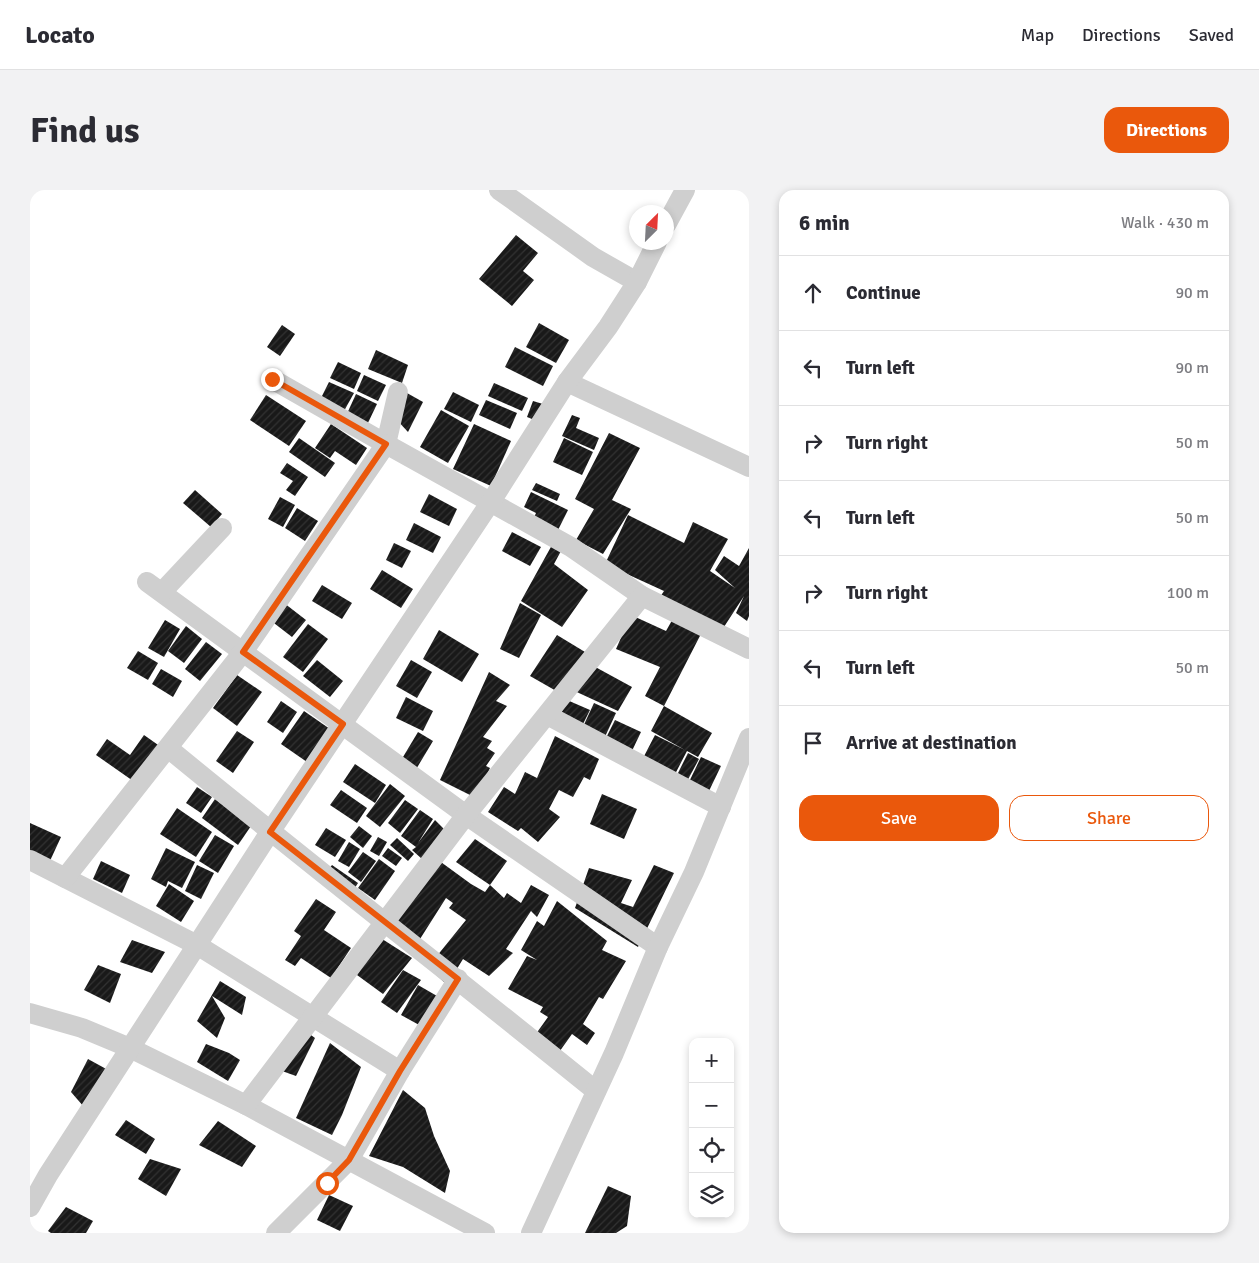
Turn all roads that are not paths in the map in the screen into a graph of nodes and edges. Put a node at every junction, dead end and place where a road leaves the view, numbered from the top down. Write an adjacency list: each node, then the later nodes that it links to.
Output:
1 (499, 190): 5 (street)
2 (685, 190): 3 (street)
3 (674, 210)
4 (653, 250): 5 (street)
5 (637, 282): 7 (street)
6 (272, 379): 9 (street)
7 (567, 382): 10 (street); 11 (street)
8 (398, 392): 9 (street)
9 (386, 444): 11 (street); 15 (street)
10 (749, 466)
11 (490, 503): 13 (street); 17 (street)
12 (222, 528): 15 (street)
13 (642, 596): 14 (street); 16 (street)
14 (749, 649)
15 (243, 652): 17 (street); 19 (street)
16 (547, 715): 20 (street); 21 (street)
17 (343, 724): 21 (street); 22 (street)
18 (749, 738): 20 (street)
19 (168, 748): 22 (street); 24 (street)
20 (721, 807): 27 (street)
21 (466, 814): 25 (street); 27 (street)
22 (270, 832): 25 (street); 26 (street)
23 (30, 860): 24 (street)
24 (65, 878): 26 (street)
25 (386, 921): 28 (street); 30 (street)
26 (197, 945): 30 (street); 31 (street)
27 (658, 947): 33 (street)
28 (458, 979): 32 (street); 33 (street)
29 (30, 1013): 31 (street)
30 (313, 1017): 32 (street); 34 (street)
31 (130, 1048): 34 (street); 36 (street)
32 (400, 1071): 35 (street)
33 (596, 1091): 39 (street)
34 (246, 1105): 35 (street)
35 (349, 1160): 37 (street); 38 (street)
36 (30, 1207)
37 (276, 1233)
38 (485, 1233)
39 (531, 1233)

